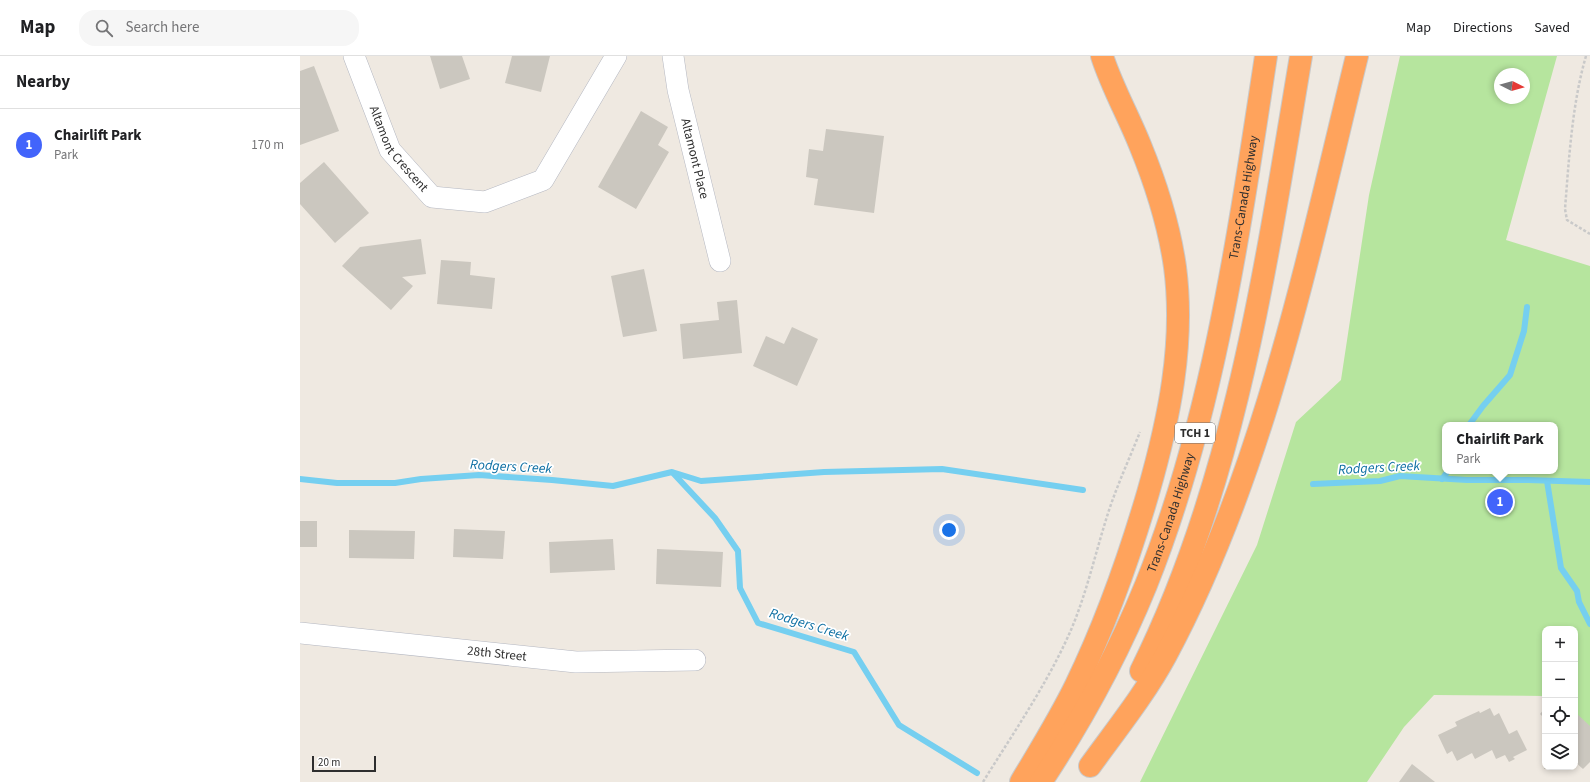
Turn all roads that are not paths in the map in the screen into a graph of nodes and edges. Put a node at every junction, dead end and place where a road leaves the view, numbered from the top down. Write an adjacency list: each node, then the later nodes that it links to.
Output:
1 (354, 56): 2 (street, Altamont Crescent)
2 (616, 56)
3 (673, 56): 8 (street, Altamont Place)
4 (1102, 56): 12 (highway)
5 (1266, 56): 13 (highway, Trans-Canada Highway / TCH 1)
6 (1301, 56): 11 (highway, TCH 1)
7 (1357, 56): 11 (highway)
8 (720, 261)
9 (300, 633): 10 (street, 28th Street)
10 (694, 660)
11 (1085, 774)
12 (1020, 782)
13 (1041, 782)

